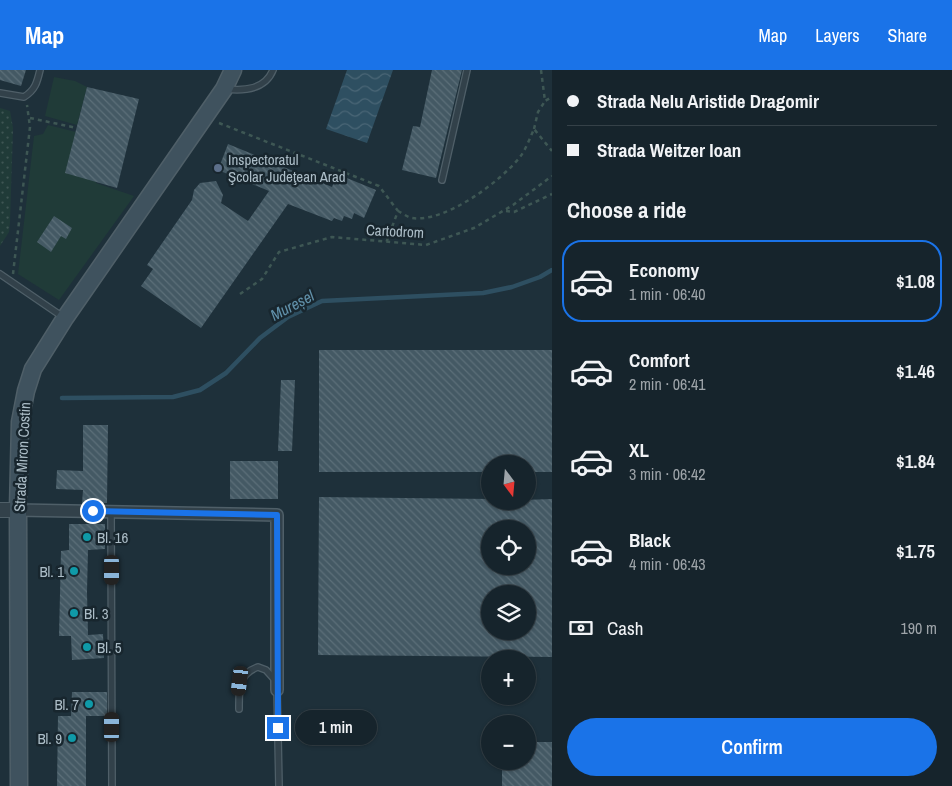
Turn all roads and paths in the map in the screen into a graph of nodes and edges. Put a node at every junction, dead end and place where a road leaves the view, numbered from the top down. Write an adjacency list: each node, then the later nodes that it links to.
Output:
1 (40, 70): 9 (lane)
2 (233, 70): 6 (main road, Strada Miron Costin)
3 (273, 70): 6 (lane)
4 (467, 70): 17 (lane)
5 (541, 70): 10 (path)
6 (224, 89): 11 (main road, Strada Miron Costin)
7 (0, 93): 9 (lane)
8 (552, 97): 10 (path)
9 (24, 98): 12 (path)
10 (545, 101): 14 (path)
11 (203, 117): 20 (path); 25 (main road, Strada Miron Costin)
12 (30, 118): 13 (path); 23 (path)
13 (77, 128)
14 (534, 129): 15 (path); 20 (path)
15 (552, 151)
16 (552, 176): 19 (path, Cartodrom)
17 (442, 180)
18 (552, 194): 19 (path)
19 (504, 210): 21 (path, Cartodrom)
20 (398, 211): 21 (path)
21 (386, 243): 24 (path, Cartodrom)
22 (0, 274): 23 (lane)
23 (12, 282): 25 (lane)
24 (240, 294)
25 (65, 318): 27 (main road, Strada Miron Costin)
26 (0, 510): 27 (street)
27 (18, 510): 28 (street); 31 (main road, Strada Miron Costin)
28 (111, 512): 29 (street); 32 (lane)
29 (277, 690): 30 (lane); 33 (lane)
30 (239, 708)
31 (19, 786)
32 (112, 786)
33 (279, 786)

